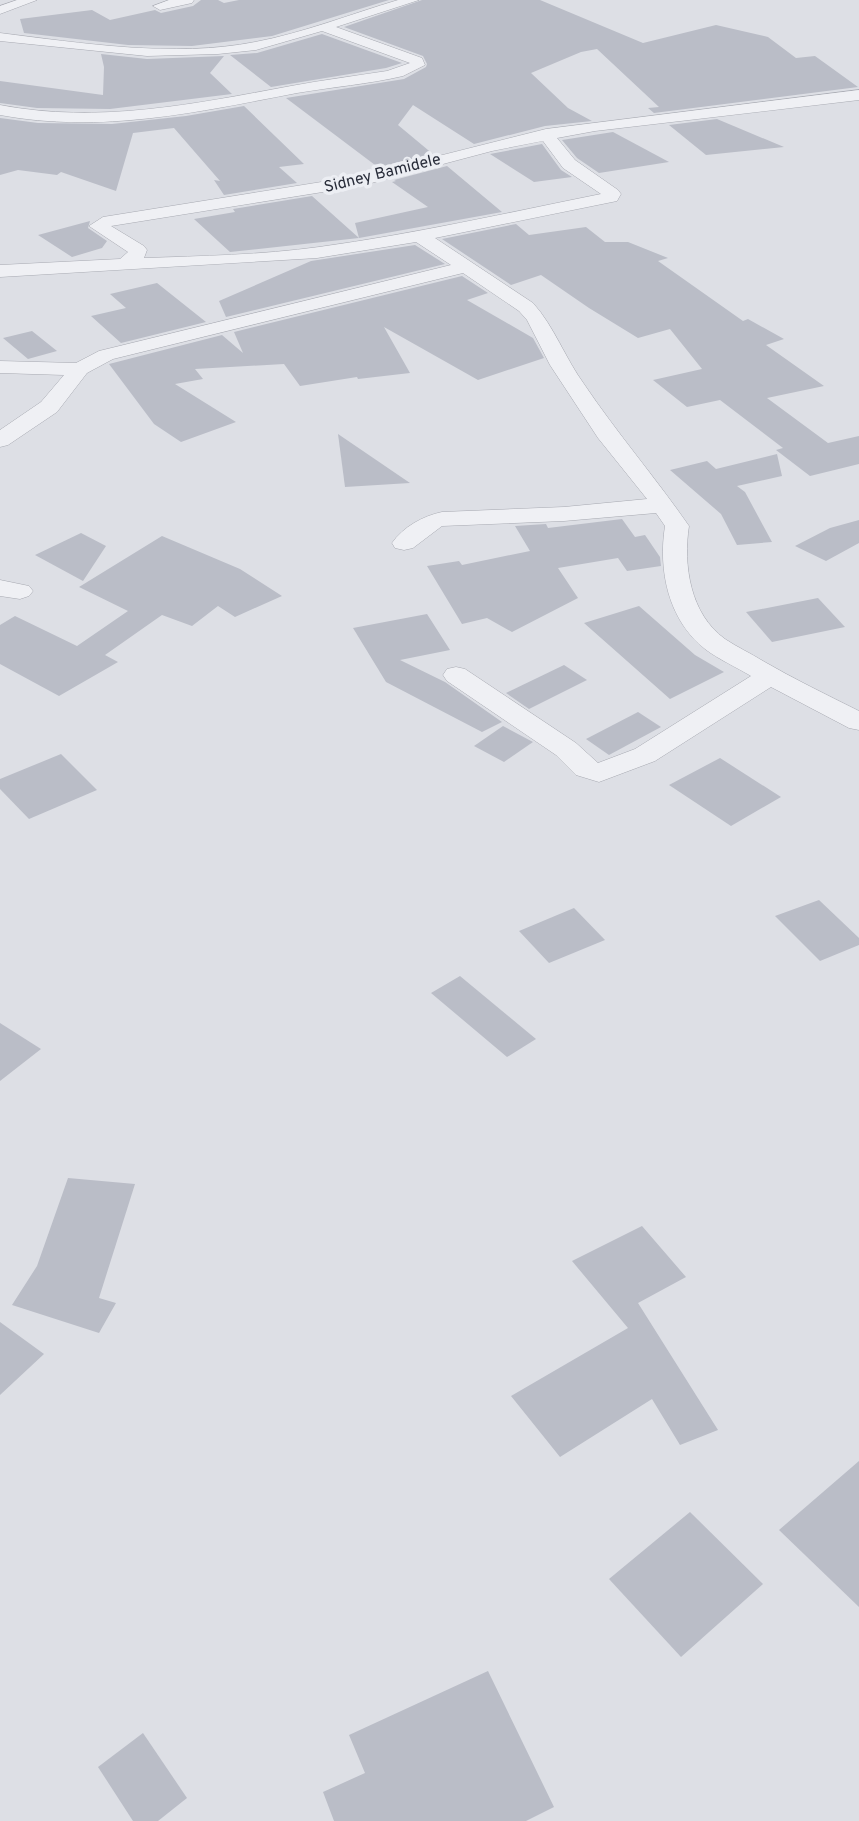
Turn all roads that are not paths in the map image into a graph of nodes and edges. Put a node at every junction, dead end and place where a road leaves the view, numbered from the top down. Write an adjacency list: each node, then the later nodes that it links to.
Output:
1 (30, 0): 5 (street)
2 (187, 0): 4 (street)
3 (412, 0): 6 (street)
4 (160, 6)
5 (0, 10)
6 (324, 27): 7 (street); 9 (street)
7 (0, 37)
8 (859, 95): 10 (street, Sidney Bamidele)
9 (0, 110)
10 (546, 134): 11 (street); 12 (street, Sidney Bamidele)
11 (419, 236): 12 (street); 13 (street)
12 (124, 264): 14 (street)
13 (466, 267): 16 (street); 18 (street)
14 (0, 271)
15 (0, 367): 16 (street)
16 (80, 369): 17 (street)
17 (0, 440)
18 (662, 505): 19 (street); 21 (street)
19 (404, 543)
20 (456, 675): 21 (street)
21 (770, 676): 22 (street)
22 (859, 722)

